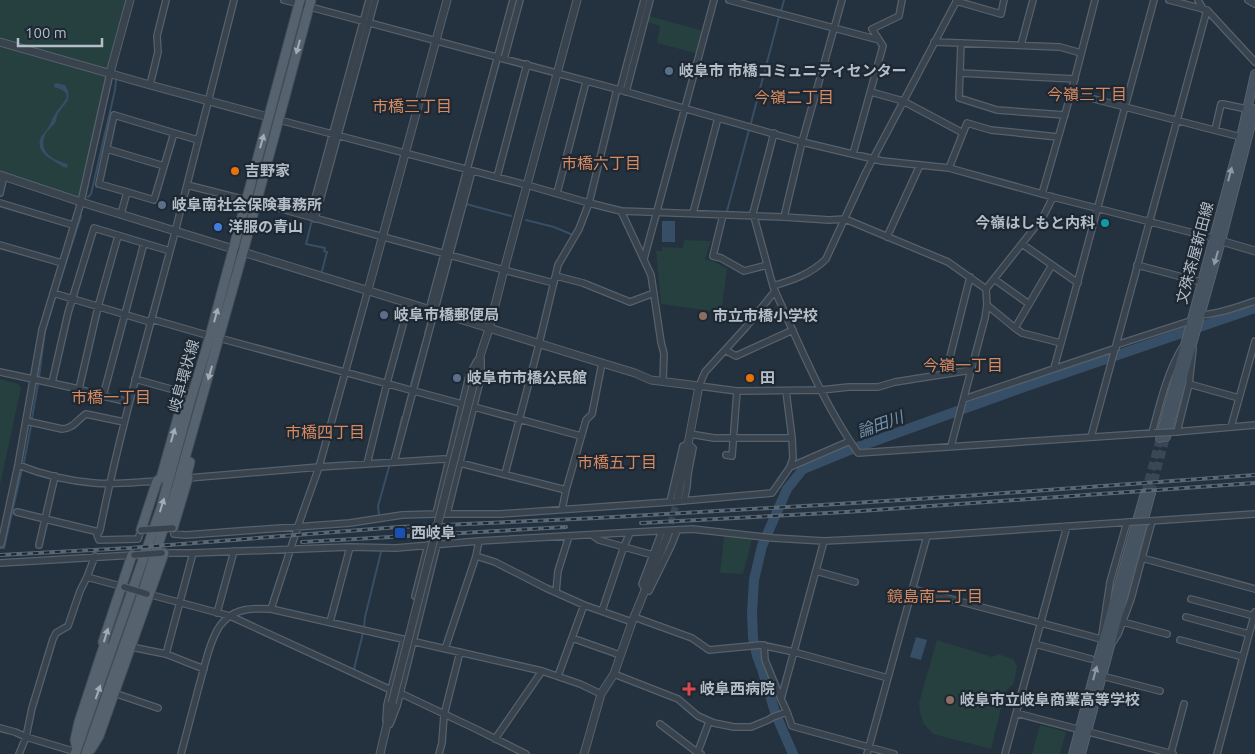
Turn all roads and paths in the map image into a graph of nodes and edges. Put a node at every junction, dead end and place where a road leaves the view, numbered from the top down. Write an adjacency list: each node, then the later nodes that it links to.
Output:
1 (130, 0): 43 (street)
2 (166, 0): 49 (street)
3 (234, 0): 53 (street)
4 (284, 0): 25 (street)
5 (369, 0): 30 (street)
6 (375, 0): 30 (street)
7 (447, 0): 32 (street)
8 (513, 0): 39 (street)
9 (520, 0): 40 (street)
10 (578, 0): 44 (street)
11 (644, 0): 50 (street)
12 (650, 0): 50 (street)
13 (714, 0): 56 (street)
14 (729, 0): 31 (street)
15 (842, 0): 31 (street)
16 (902, 0): 33 (street)
17 (957, 0): 18 (street); 35 (street)
18 (1004, 0)
19 (1033, 0): 37 (street)
20 (1095, 0): 38 (street)
21 (1154, 0): 55 (street)
22 (1169, 0): 26 (street)
23 (1198, 0): 29 (street)
24 (1248, 0): 28 (street)
25 (299, 2): 27 (street); 59 (main road, 岐阜環状線)
26 (1187, 2): 29 (street)
27 (310, 3): 30 (street); 61 (main road, 岐阜環状線, one-way to 61)
28 (1255, 4)
29 (1205, 10): 41 (street); 62 (street)
30 (366, 22): 32 (street); 66 (street)
31 (835, 28): 33 (street); 71 (street)
32 (436, 40): 39 (street); 73 (street)
33 (879, 40): 51 (street)
34 (0, 42): 43 (street)
35 (934, 42): 36 (street); 54 (street)
36 (961, 43): 37 (street); 45 (street)
37 (1021, 46): 38 (street)
38 (1082, 53): 47 (street)
39 (498, 57): 40 (street); 79 (street)
40 (504, 59): 42 (street)
41 (1255, 62)
42 (527, 64): 44 (street); 81 (street)
43 (110, 73): 49 (street); 90 (street)
44 (558, 73): 48 (street); 83 (street)
45 (960, 74): 47 (street); 58 (street)
46 (1255, 74): 57 (main road, 文殊茶屋新田線)
47 (1075, 79): 52 (street)
48 (586, 82): 50 (street); 86 (street)
49 (150, 85): 53 (street)
50 (621, 90): 56 (street); 93 (street)
51 (871, 92): 54 (street); 74 (street)
52 (1071, 93): 55 (street); 58 (street)
53 (208, 100): 59 (street); 69 (street)
54 (903, 101): 65 (street); 75 (street)
55 (1125, 107): 62 (street); 94 (street)
56 (684, 108): 60 (street); 96 (street)
57 (1251, 109): 63 (street); 70 (main road, 文殊茶屋新田線)
58 (1065, 116): 68 (street)
59 (268, 117): 89 (main road, 岐阜環状線, one-way to 59)
60 (718, 118): 67 (street); 97 (street)
61 (278, 120): 66 (street); 91 (main road, 岐阜環状線)
62 (1177, 121): 63 (street); 104 (street)
63 (1215, 130): 70 (street)
64 (174, 133): 69 (street); 72 (street); 77 (street)
65 (963, 133): 68 (street); 78 (street)
66 (335, 134): 73 (street); 102 (street)
67 (774, 134): 71 (street); 100 (street)
68 (1058, 137): 87 (street)
69 (198, 140): 82 (street)
70 (1248, 140): 110 (main road, 文殊茶屋新田線)
71 (802, 142): 74 (street); 101 (street)
72 (106, 149): 77 (street); 84 (street)
73 (406, 153): 79 (street); 108 (street)
74 (853, 154): 75 (street)
75 (873, 159): 76 (street); 103 (street)
76 (920, 165): 78 (street); 109 (street)
77 (164, 166): 84 (street)
78 (949, 168): 87 (street)
79 (470, 170): 81 (street); 118 (street)
80 (2, 175): 85 (street); 90 (street)
81 (497, 177): 83 (street)
82 (187, 185): 89 (street); 106 (street)
83 (527, 185): 86 (street); 124 (street)
84 (127, 192): 98 (street)
85 (0, 193)
86 (557, 194): 93 (street)
87 (1042, 194): 88 (street)
88 (1053, 197): 94 (street); 112 (street)
89 (246, 200): 114 (main road, 岐阜環状線)
90 (81, 202): 98 (street); 105 (street)
91 (256, 202): 102 (street); 117 (main road, 岐阜環状線)
92 (0, 203): 105 (street)
93 (589, 203): 95 (street); 125 (street)
94 (1098, 208): 104 (street); 130 (street)
95 (621, 211): 96 (street); 119 (street)
96 (657, 212): 97 (street); 119 (street)
97 (693, 213): 99 (street)
98 (120, 214): 106 (street)
99 (723, 215): 100 (street); 121 (street)
100 (754, 216): 101 (street); 121 (street)
101 (784, 217): 103 (street)
102 (313, 218): 108 (street)
103 (844, 219): 109 (street); 131 (street)
104 (1149, 222): 110 (street); 123 (street)
105 (73, 225): 120 (street)
106 (175, 231): 114 (street); 115 (street)
107 (118, 236): 111 (street); 136 (street); 141 (street)
108 (382, 237): 118 (street); 133 (street)
109 (887, 237): 126 (street)
110 (1217, 240): 116 (street); 128 (main road, 文殊茶屋新田線); 144 (main road, 文殊茶屋新田線, one-way to 144)
111 (144, 243): 115 (street); 143 (street)
112 (1022, 244): 122 (street); 127 (street)
113 (0, 245): 120 (street)
114 (233, 249): 117 (street); 150 (main road, 岐阜環状線, one-way to 114)
115 (170, 251): 145 (street)
116 (1255, 251)
117 (243, 252): 133 (street); 150 (main road, 岐阜環状線)
118 (447, 255): 124 (street); 142 (street)
119 (644, 259): 134 (street)
120 (62, 263): 135 (street)
121 (767, 265): 131 (street)
122 (1052, 265): 130 (street); 139 (street)
123 (1137, 265): 128 (street); 155 (street)
124 (504, 270): 129 (street); 148 (street)
125 (556, 276): 129 (street); 134 (street)
126 (970, 277): 132 (street); 163 (street)
127 (994, 278): 132 (street); 139 (street)
128 (1201, 282): 146 (main road, 文殊茶屋新田線)
129 (554, 283): 154 (street)
130 (1078, 283): 153 (street)
131 (774, 288): 149 (street); 156 (street)
132 (986, 288): 140 (street)
133 (368, 290): 138 (street); 162 (street)
134 (654, 293): 166 (street)
135 (53, 294): 136 (street); 164 (street)
136 (73, 299): 141 (street); 167 (street)
137 (1255, 301): 144 (street)
138 (409, 303): 142 (street); 168 (street)
139 (1029, 304): 147 (street)
140 (987, 305): 147 (street); 160 (street)
141 (98, 306): 143 (street); 171 (street)
142 (432, 311): 148 (street); 172 (street)
143 (124, 314): 145 (street); 176 (street)
144 (1200, 317): 151 (main road, 文殊茶屋新田線)
145 (151, 321): 150 (street); 165 (street)
146 (1190, 322): 151 (main road, 文殊茶屋新田線); 155 (street)
147 (1016, 328): 153 (street)
148 (489, 329): 154 (street); 157 (street)
149 (793, 330): 156 (street); 173 (street)
150 (214, 337): 162 (street); 177 (main road, 岐阜環状線); 182 (main road, 岐阜環状線, one-way to 182)
151 (1190, 341): 169 (street); 191 (main road, 文殊茶屋新田線); 191 (street)
152 (1255, 341): 178 (street)
153 (1061, 343): 159 (street)
154 (540, 344): 158 (street); 184 (street)
155 (1116, 346): 159 (street); 193 (street)
156 (725, 350): 170 (street)
157 (481, 353): 181 (street); 183 (street); 316 (street, bridge)
158 (602, 363): 166 (street); 192 (street)
159 (1054, 368): 179 (street)
160 (971, 370): 163 (street); 179 (street)
161 (0, 372): 164 (street)
162 (344, 372): 168 (street); 205 (street)
163 (946, 373): 173 (street)
164 (33, 380): 167 (street); 185 (street)
165 (135, 380): 177 (street); 180 (street)
166 (663, 381): 170 (street)
167 (52, 383): 171 (street)
168 (387, 383): 172 (street); 203 (street)
169 (1189, 384): 178 (street); 189 (street)
170 (700, 386): 174 (street); 190 (street)
171 (79, 388): 176 (street)
172 (414, 390): 181 (street); 201 (street)
173 (821, 390): 175 (street); 196 (street)
174 (737, 391): 175 (street); 194 (street)
175 (786, 391): 195 (street)
176 (103, 396): 180 (street)
177 (191, 398): 210 (main road, one-way to 177); 317 (main road, 岐阜環状線, one-way to 177)
178 (1239, 398): 188 (street)
179 (963, 400): 198 (street)
180 (129, 402): 186 (street)
181 (462, 404): 200 (street)
182 (200, 405): 209 (main road); 320 (main road, 岐阜環状線)
183 (474, 407): 184 (street); 202 (street)
184 (519, 419): 192 (street); 207 (street)
185 (26, 421): 186 (street); 204 (street)
186 (124, 422): 211 (street)
187 (1255, 425): 188 (street)
188 (1232, 427): 189 (street)
189 (1176, 432): 191 (street, bridge)
190 (690, 434): 194 (street); 197 (street)
191 (1158, 435): 193 (street)
192 (581, 436): 212 (street)
193 (1090, 437): 198 (street)
194 (733, 438): 195 (street); 199 (street)
195 (792, 438): 206 (street)
196 (850, 441): 198 (street); 206 (street)
197 (688, 444): 213 (street); 214 (street)
198 (951, 446)
199 (726, 455)
200 (448, 460): 201 (street); 202 (street); 217 (street)
201 (394, 462): 203 (street)
202 (460, 462): 207 (street); 218 (street)
203 (367, 464): 205 (street)
204 (18, 465): 208 (street); 236 (street)
205 (319, 467): 209 (street); 223 (street)
206 (790, 467): 213 (street)
207 (505, 474): 212 (street)
208 (55, 476): 211 (street); 220 (street)
209 (188, 478): 225 (main road)
210 (157, 481): 211 (street); 226 (main road)
211 (109, 483): 228 (street)
212 (566, 490): 215 (street)
213 (681, 499): 214 (street)
214 (670, 502): 215 (street)
215 (562, 509): 218 (street)
216 (17, 512): 220 (street)
217 (436, 514): 218 (street); 223 (street)
218 (446, 514)
219 (1255, 514): 221 (street)
220 (45, 519): 228 (street); 237 (street)
221 (1151, 521): 222 (street, bridge); 250 (street)
222 (1128, 522): 224 (street); 279 (street)
223 (298, 526): 225 (street); 242 (street)
224 (1067, 526): 233 (street); 274 (street)
225 (173, 528): 226 (street, bridge)
226 (141, 530): 228 (street)
227 (677, 530): 229 (street); 235 (street); 256 (street)
228 (99, 532)
229 (665, 532): 230 (street); 247 (street); 256 (street)
230 (630, 533): 231 (street); 240 (street)
231 (592, 535): 232 (street); 240 (street)
232 (569, 536): 234 (street); 259 (street)
233 (927, 536): 235 (street); 257 (street)
234 (479, 541): 239 (street); 249 (street)
235 (824, 541): 252 (street)
236 (0, 544)
237 (39, 545)
238 (428, 545): 239 (street); 241 (street); 261 (street)
239 (437, 545): 281 (street)
240 (624, 546): 247 (street); 266 (street)
241 (350, 547): 242 (street); 272 (street)
242 (291, 549): 243 (street); 265 (street)
243 (234, 552): 245 (street); 267 (street)
244 (163, 553): 245 (street); 246 (street, bridge); 260 (main road)
245 (193, 553): 263 (street)
246 (133, 555): 248 (street); 255 (main road)
247 (653, 555): 256 (street)
248 (95, 556): 251 (street); 253 (street)
249 (476, 556): 259 (street); 285 (street)
250 (1142, 558): 258 (street); 273 (street)
251 (0, 563)
252 (816, 571): 254 (street); 288 (street)
253 (87, 577): 255 (street); 314 (street)
254 (855, 582)
255 (123, 587): 260 (street, bridge); 317 (main road, one-way to 255)
256 (644, 589): 271 (street)
257 (913, 589): 274 (street); 298 (street)
258 (1255, 589)
259 (556, 592): 264 (street)
260 (149, 594): 263 (street); 284 (main road)
261 (415, 596)
262 (1191, 599): 268 (street)
263 (180, 603): 267 (street); 289 (street)
264 (584, 605): 266 (street); 277 (street)
265 (271, 609): 269 (street); 272 (street)
266 (602, 611): 271 (street)
267 (217, 613): 269 (street)
268 (1255, 614): 276 (street)
269 (230, 616): 293 (street); 299 (street)
270 (1186, 617): 276 (street)
271 (633, 619): 283 (street); 290 (street)
272 (330, 622): 278 (street)
273 (1122, 622): 275 (street); 286 (street)
274 (1041, 624): 279 (street); 282 (street)
275 (1167, 634)
276 (1249, 634): 291 (street)
277 (572, 638): 290 (street); 296 (street)
278 (404, 639): 281 (street); 299 (street)
279 (1102, 640): 286 (main road); 313 (main road, one-way to 279)
280 (1180, 640): 291 (street)
281 (413, 641): 285 (street); 301 (street)
282 (1035, 644): 292 (street); 308 (street)
283 (762, 645): 288 (street); 304 (street)
284 (132, 647): 289 (street); 302 (main road)
285 (445, 648): 287 (street)
286 (1109, 649): 297 (main road)
287 (460, 652): 294 (street); 309 (street)
288 (794, 652): 298 (street); 304 (street)
289 (166, 654): 293 (street)
290 (620, 655): 295 (street)
291 (1243, 657): 333 (street)
292 (1091, 659)
293 (204, 669): 323 (street)
294 (542, 671): 296 (street); 315 (street)
295 (614, 674): 303 (street); 310 (street)
296 (558, 676): 303 (street)
297 (1102, 676): 300 (street); 313 (main road)
298 (888, 678): 318 (street)
299 (391, 690): 316 (street)
300 (1160, 691)
301 (400, 693): 309 (street); 316 (street)
302 (114, 694): 306 (street); 320 (main road)
303 (601, 694): 327 (street)
304 (781, 699): 307 (street)
305 (1184, 704): 321 (street)
306 (158, 708)
307 (785, 713): 310 (street); 318 (street)
308 (1016, 713): 313 (street); 330 (street)
309 (444, 715): 315 (street); 325 (street)
310 (709, 722): 328 (street)
311 (660, 724): 328 (street)
312 (0, 728): 314 (street)
313 (1084, 730): 319 (street); 331 (main road); 332 (main road)
314 (26, 737): 317 (street); 322 (street)
315 (495, 739): 326 (street)
316 (383, 740): 324 (street)
317 (76, 751)
318 (868, 751): 329 (street)
319 (1150, 751): 321 (street)
320 (86, 752)
321 (1169, 753)
322 (19, 754)
323 (181, 754)
324 (380, 754)
325 (440, 754)
326 (526, 754)
327 (584, 754)
328 (699, 754)
329 (894, 754)
330 (1005, 754)
331 (1073, 754)
332 (1082, 754)
333 (1217, 754)

